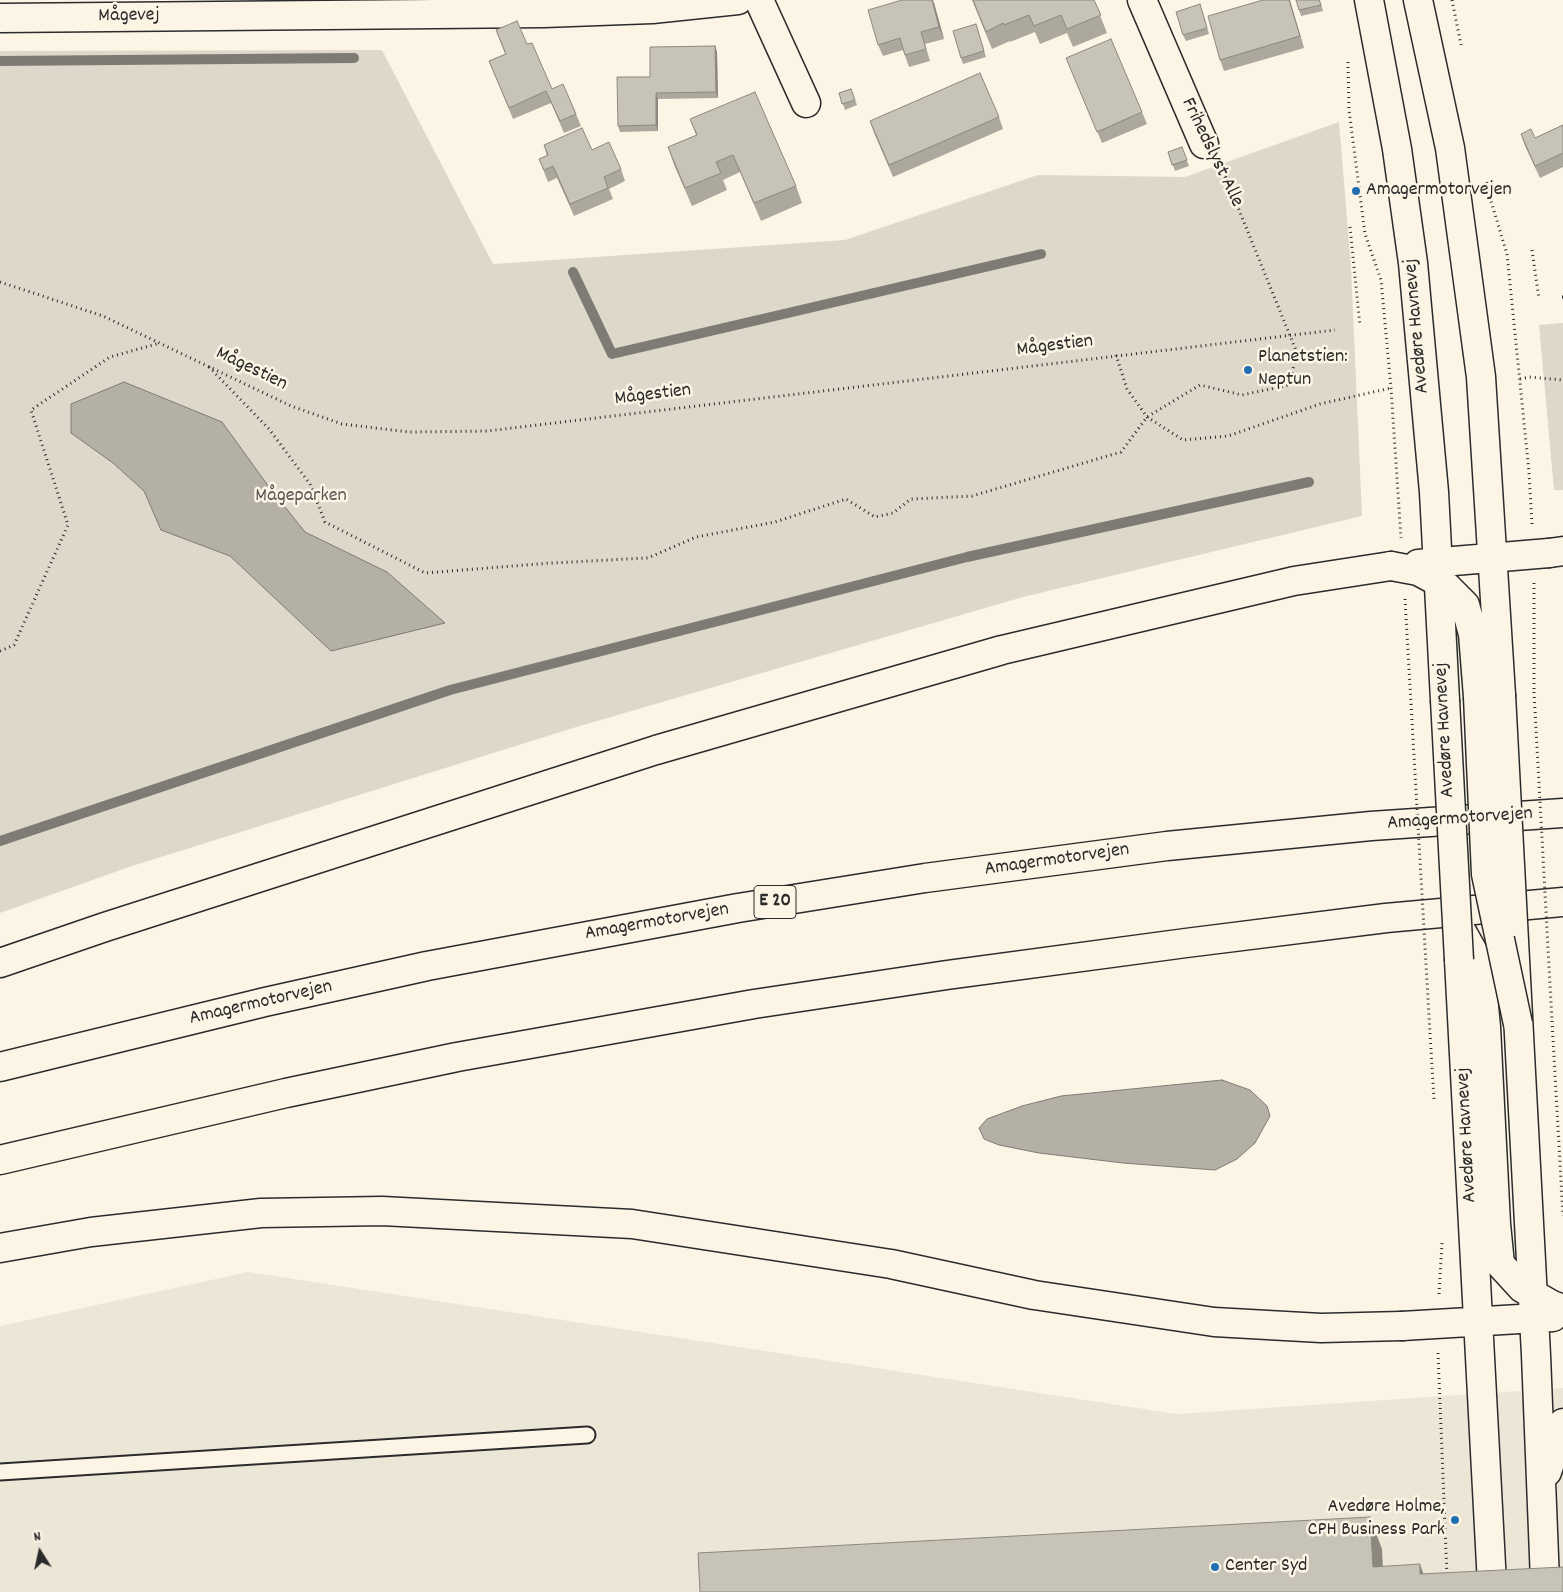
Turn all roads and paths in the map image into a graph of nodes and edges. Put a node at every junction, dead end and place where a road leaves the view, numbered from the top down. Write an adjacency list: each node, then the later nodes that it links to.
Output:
1 (738, 0): 6 (main road, Mågevej)
2 (759, 0): 10 (main road)
3 (1142, 0): 11 (main road, Frihedslyst Alle)
4 (1368, 0): 27 (main road, Avedøre Havnevej)
5 (1418, 0): 26 (main road)
6 (373, 7): 7 (main road, Mågevej)
7 (98, 9): 8 (main road, Mågevej)
8 (0, 18)
9 (1348, 58): 24 (path)
10 (806, 103)
11 (1204, 144): 19 (path, Frihedslyst Alle)
12 (1491, 201): 23 (path)
13 (1350, 227): 17 (path)
14 (1532, 250): 16 (path)
15 (0, 282): 20 (path, Mågestien)
16 (1539, 299)
17 (1360, 326)
18 (1335, 330): 19 (path, Mågestien)
19 (1290, 335): 21 (path, Mågestien); 24 (path, Frihedslyst Alle)
20 (161, 343): 22 (path, Mågestien); 28 (path)
21 (1116, 355): 22 (path, Mågestien); 24 (path)
22 (209, 366): 24 (path)
23 (1563, 380)
24 (1146, 417)
25 (1556, 552): 26 (main road)
26 (1493, 557): 27 (main road); 30 (main road)
27 (1438, 572): 30 (main road); 34 (main road); 35 (main road, Avedøre Havnevej, bridge)
28 (0, 651)
29 (1534, 692): 39 (path, bridge)
30 (1490, 696): 42 (main road, bridge)
31 (1411, 704): 37 (path, bridge)
32 (1563, 813): 36 (main road, Amagermotorvejen / E 20)
33 (1563, 902): 38 (main road)
34 (0, 963)
35 (1474, 1029): 42 (main road); 45 (main road, Avedøre Havnevej)
36 (0, 1067)
37 (1434, 1100)
38 (0, 1160)
39 (1563, 1216)
40 (1442, 1234): 46 (path)
41 (0, 1248): 46 (main road)
42 (1533, 1306): 43 (main road); 44 (main road); 45 (main road); 50 (main road)
43 (1563, 1308)
44 (1563, 1316)
45 (1479, 1322): 46 (main road); 53 (main road, Avedøre Havnevej)
46 (1437, 1324): 51 (path)
47 (1563, 1423): 50 (main road)
48 (587, 1435): 49 (lane)
49 (0, 1472)
50 (1541, 1487): 52 (main road)
51 (1447, 1577)
52 (1545, 1581)
53 (1492, 1584)

